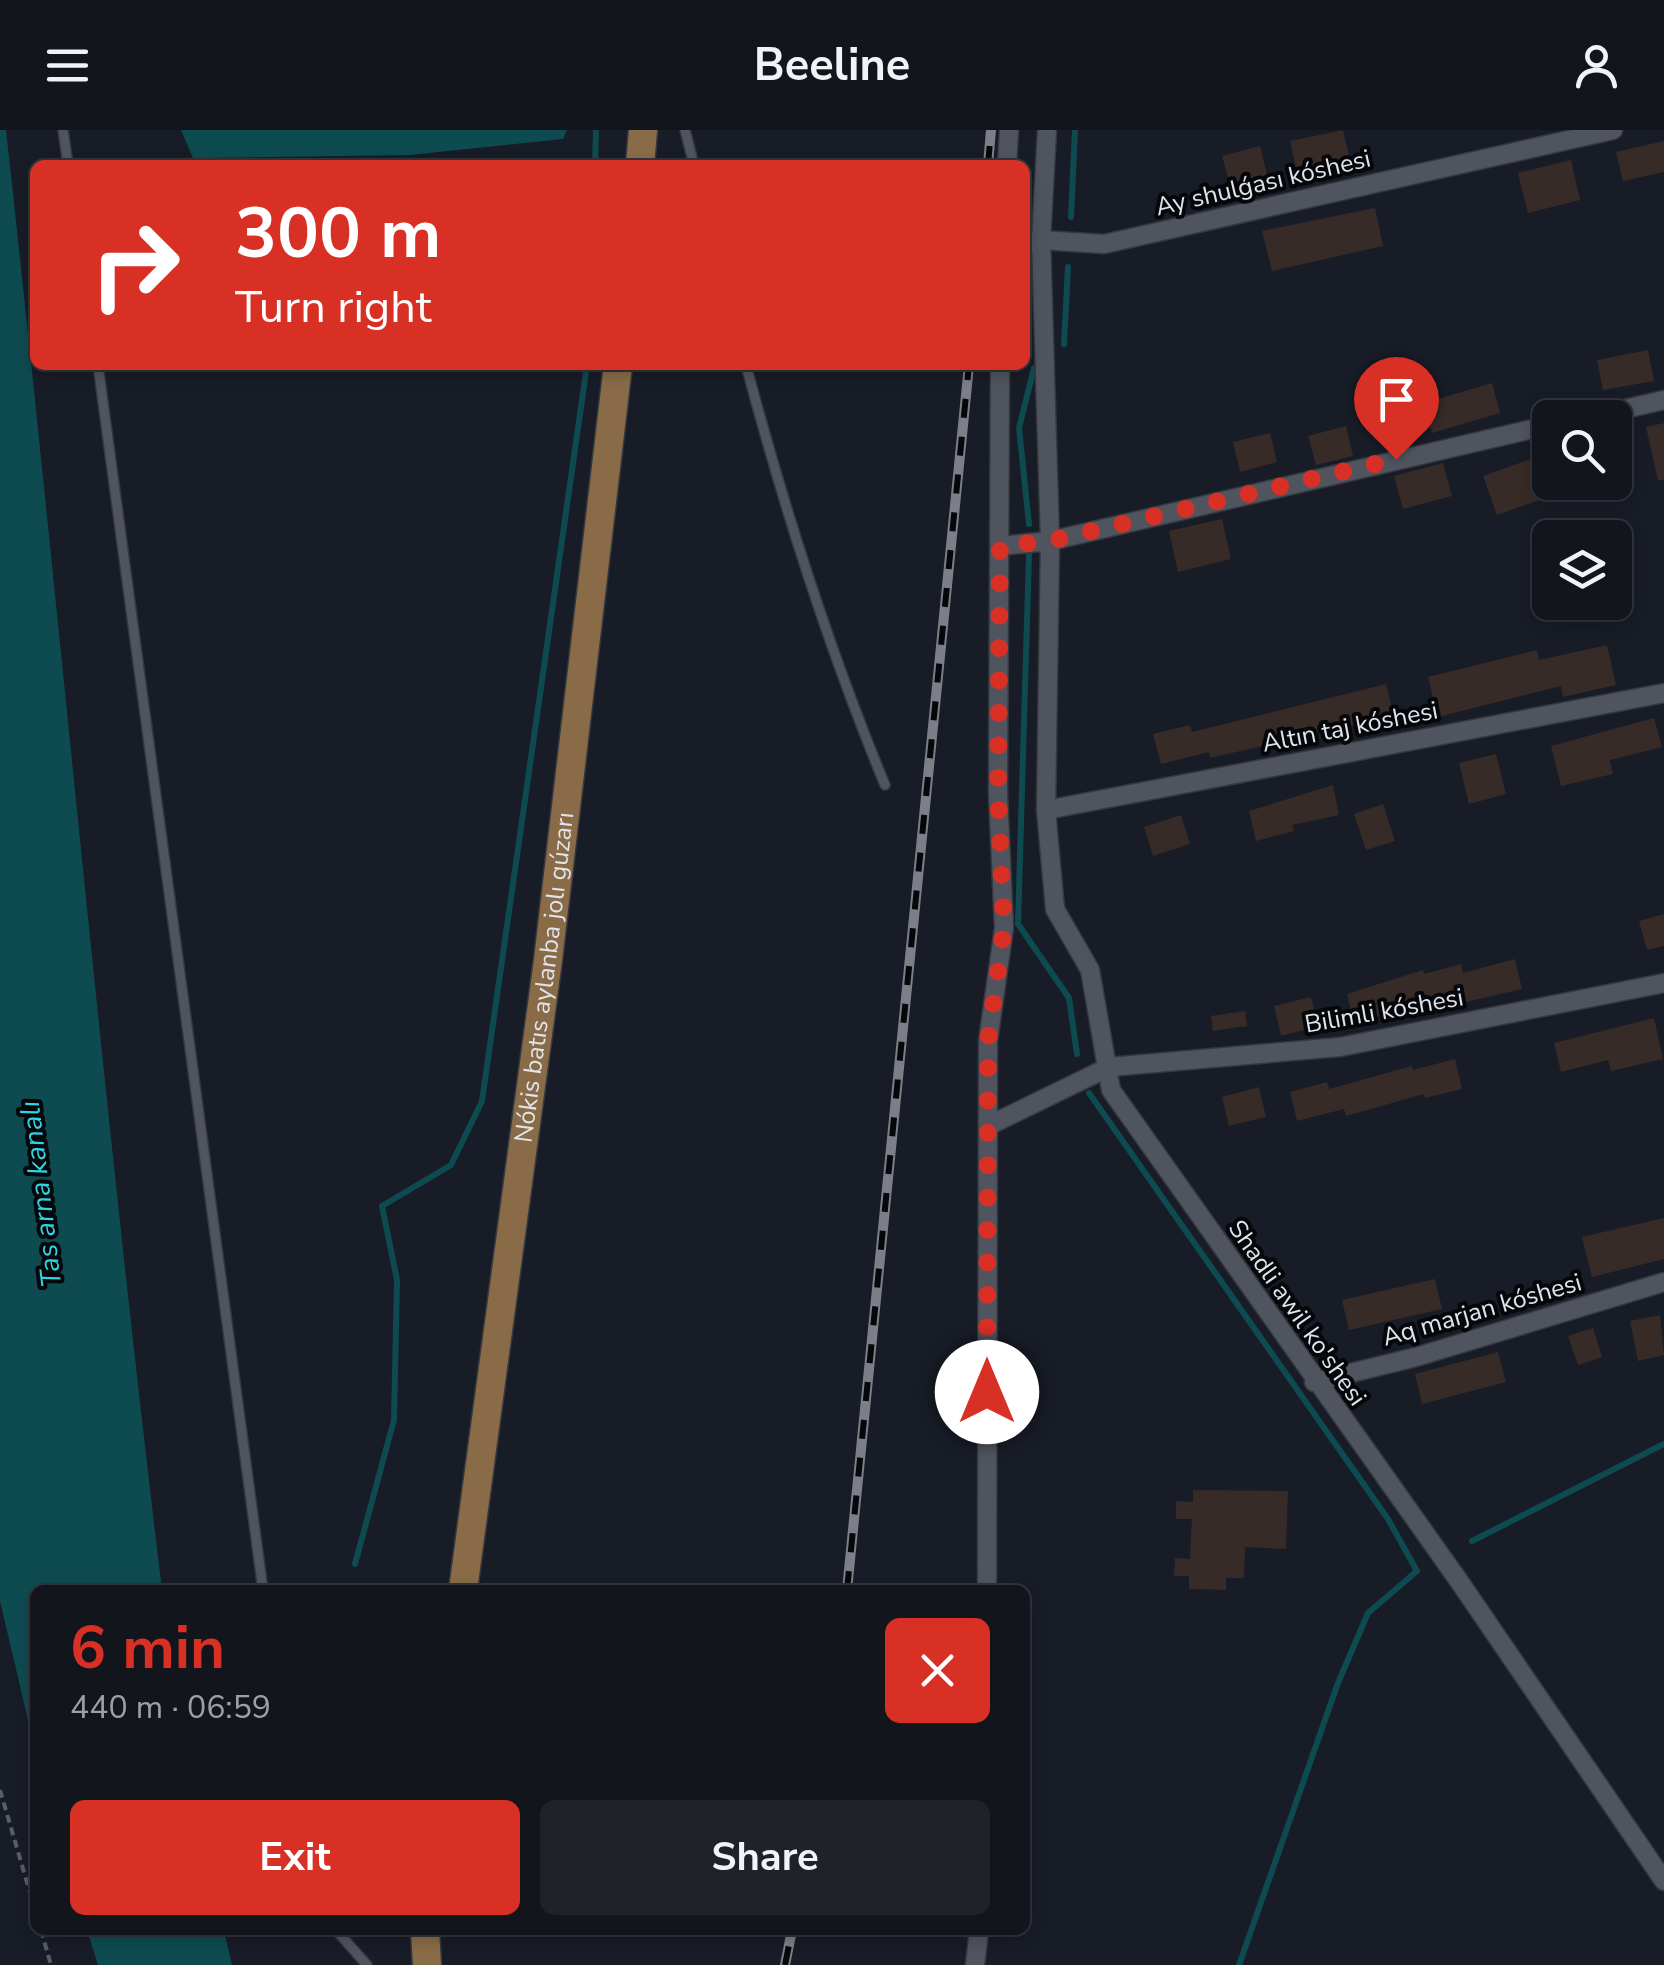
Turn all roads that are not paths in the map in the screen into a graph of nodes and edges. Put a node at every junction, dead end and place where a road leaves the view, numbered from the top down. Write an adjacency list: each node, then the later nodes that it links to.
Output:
1 (63, 130): 7 (lane)
2 (642, 130): 8 (main road)
3 (685, 130): 9 (lane)
4 (1009, 130): 10 (street)
5 (1046, 130): 11 (street, Shadli awil ko'shesi)
6 (1612, 130): 11 (street, Ay shulǵası kóshesi)
7 (67, 160)
8 (640, 160)
9 (693, 160)
10 (1007, 160)
11 (1033, 242): 19 (street, Shadli awil ko'shesi)
12 (99, 370): 29 (lane)
13 (617, 370): 30 (main road, Nókis batıs aylanba jolı gúzarı)
14 (747, 370): 22 (lane)
15 (1000, 370): 20 (street)
16 (1664, 400): 17 (street)
17 (1632, 407)
18 (1532, 430): 19 (street)
19 (1050, 541): 20 (street); 23 (street, Shadli awil ko'shesi)
20 (1000, 546): 26 (street)
21 (1664, 693): 23 (street, Altın taj kóshesi)
22 (885, 784)
23 (1046, 810): 25 (street, Shadli awil ko'shesi)
24 (1664, 983): 25 (street, Bilimli kóshesi)
25 (1109, 1067): 26 (street); 28 (street, Shadli awil ko'shesi)
26 (988, 1126): 31 (street)
27 (1664, 1282): 28 (street, Aq marjan kóshesi)
28 (1314, 1382): 32 (street, Shadli awil ko'shesi)
29 (262, 1585)
30 (464, 1585)
31 (987, 1585)
32 (1664, 1880)
33 (340, 1935): 36 (lane)
34 (426, 1935): 37 (main road)
35 (979, 1935): 38 (street)
36 (367, 1965)
37 (427, 1965)
38 (976, 1965)

